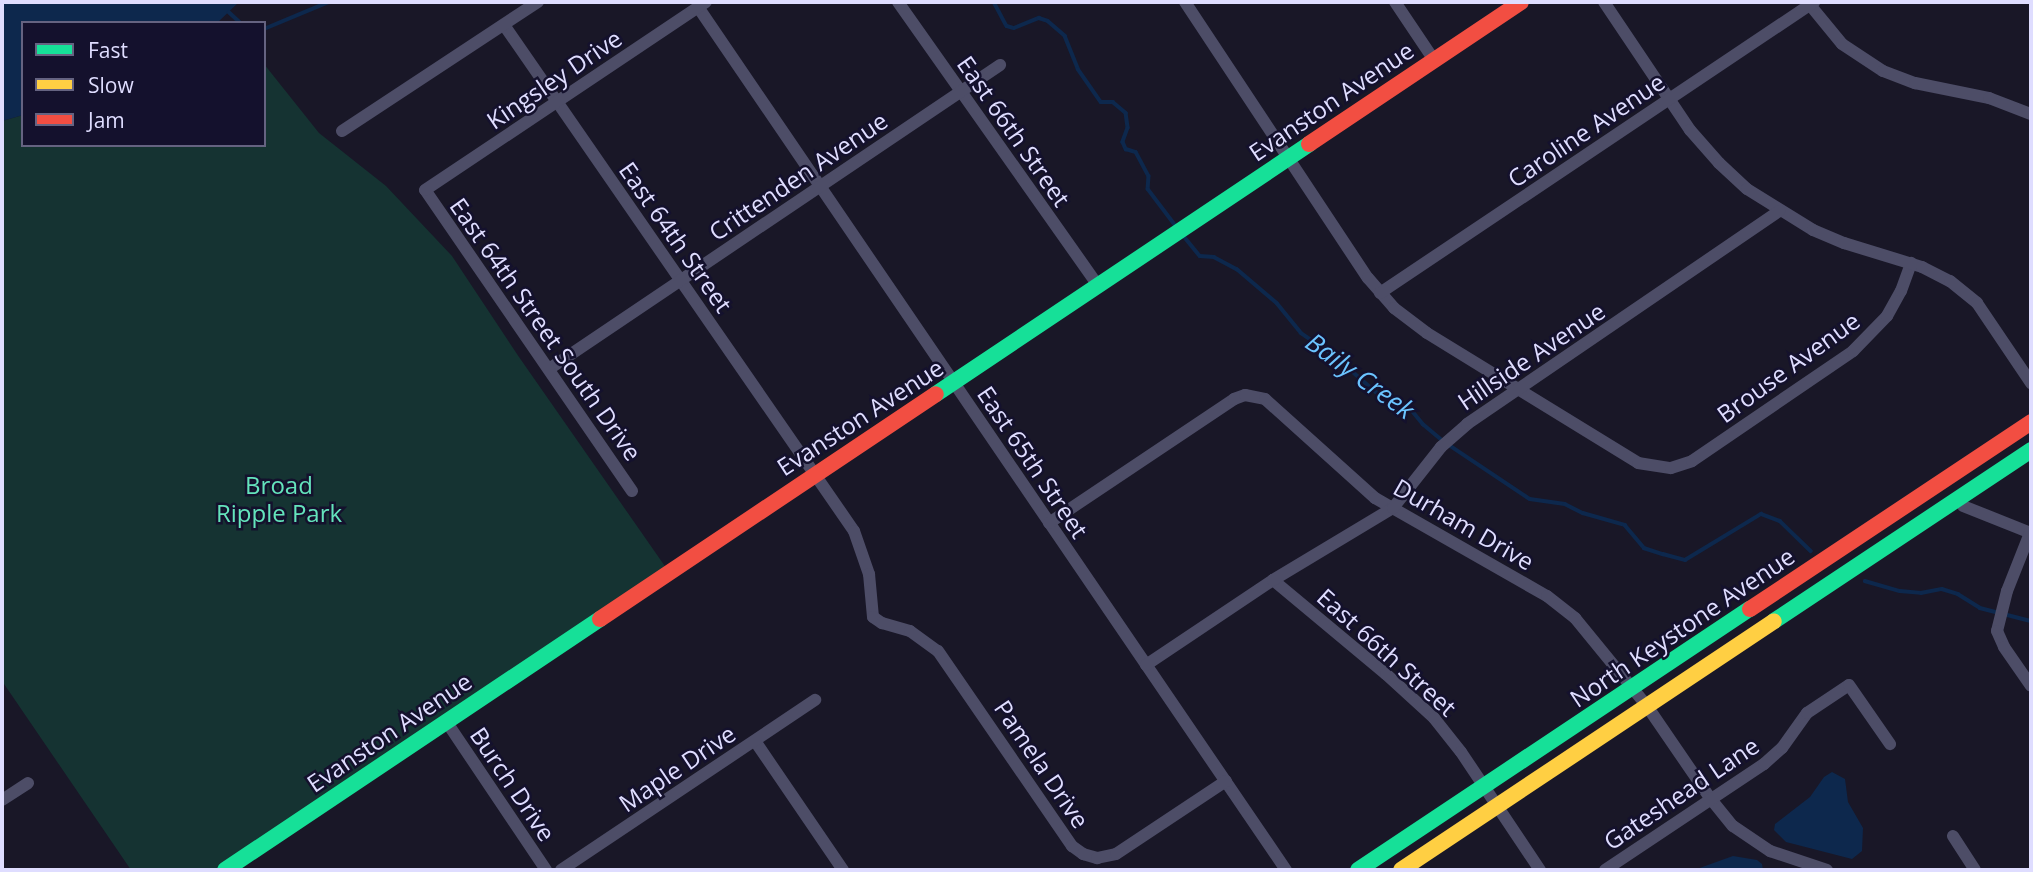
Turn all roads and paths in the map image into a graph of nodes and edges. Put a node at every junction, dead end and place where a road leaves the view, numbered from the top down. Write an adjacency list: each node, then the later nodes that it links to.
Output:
1 (538, 2): 9 (street)
2 (898, 2): 12 (street, East 66th Street)
3 (1185, 2): 17 (street)
4 (1395, 2): 10 (street)
5 (1521, 2): 10 (main road, Evanston Avenue)
6 (1604, 2): 13 (street)
7 (1812, 3): 13 (street, Caroline Avenue); 15 (street)
8 (702, 4): 14 (street, Kingsley Drive); 18 (street, East 65th Street)
9 (504, 25): 14 (street, East 64th Street); 16 (street)
10 (1434, 60): 17 (main road, Evanston Avenue)
11 (1000, 65): 12 (street, Crittenden Avenue)
12 (961, 92): 18 (street, Crittenden Avenue); 23 (street, East 66th Street)
13 (1670, 100): 20 (street); 24 (street, Caroline Avenue)
14 (557, 102): 19 (street, Kingsley Drive); 22 (street, East 64th Street)
15 (2031, 114)
16 (342, 131)
17 (1288, 157): 23 (main road, Evanston Avenue); 24 (street)
18 (820, 187): 22 (street, Crittenden Avenue); 26 (street, East 65th Street)
19 (425, 191): 25 (street, East 64th Street South Drive)
20 (1779, 211): 21 (street); 28 (street, Hillside Avenue)
21 (1911, 263): 27 (street); 28 (street, Brouse Avenue)
22 (681, 280): 25 (street, Crittenden Avenue); 31 (street, East 64th Street)
23 (1096, 283): 26 (main road, Evanston Avenue)
24 (1381, 293): 28 (street)
25 (548, 369): 32 (street, East 64th Street South Drive)
26 (953, 382): 31 (main road, Evanston Avenue); 35 (street, East 65th Street)
27 (2031, 383)
28 (1517, 389): 34 (street, Hillside Avenue)
29 (2031, 422): 40 (main road, North Keystone Avenue)
30 (2031, 450): 40 (main road, North Keystone Avenue)
31 (814, 474): 42 (main road, Evanston Avenue); 45 (street, Pamela Drive)
32 (632, 491)
33 (1963, 506): 36 (street)
34 (1393, 508): 35 (street, Durham Drive); 37 (street, Hillside Avenue); 40 (street, Durham Drive)
35 (1049, 523): 38 (street, East 65th Street)
36 (2031, 533): 39 (street)
37 (1273, 580): 38 (street, Hillside Avenue); 47 (street, East 66th Street)
38 (1146, 665): 45 (street, East 65th Street)
39 (2031, 686)
40 (1639, 697): 47 (main road, North Keystone Avenue); 47 (main road, North Keystone Avenue); 48 (street, Durham Drive)
41 (815, 700): 43 (street, Maple Drive)
42 (446, 721): 52 (main road, Evanston Avenue); 53 (street, Burch Drive)
43 (755, 741): 54 (street, Maple Drive); 55 (street)
44 (1889, 744): 48 (street, Gateshead Lane)
45 (1226, 781): 56 (street, East 65th Street)
46 (28, 783): 49 (street)
47 (1490, 796): 57 (main road, North Keystone Avenue); 58 (main road, North Keystone Avenue); 59 (street, East 66th Street)
48 (1710, 799): 60 (street, Gateshead Lane); 61 (street, Durham Drive)
49 (2, 800)
50 (1953, 836): 51 (street)
51 (1972, 866)
52 (225, 870)
53 (546, 870)
54 (561, 870)
55 (843, 870)
56 (1286, 870)
57 (1358, 870)
58 (1401, 870)
59 (1540, 870)
60 (1605, 870)
61 (1824, 870)

